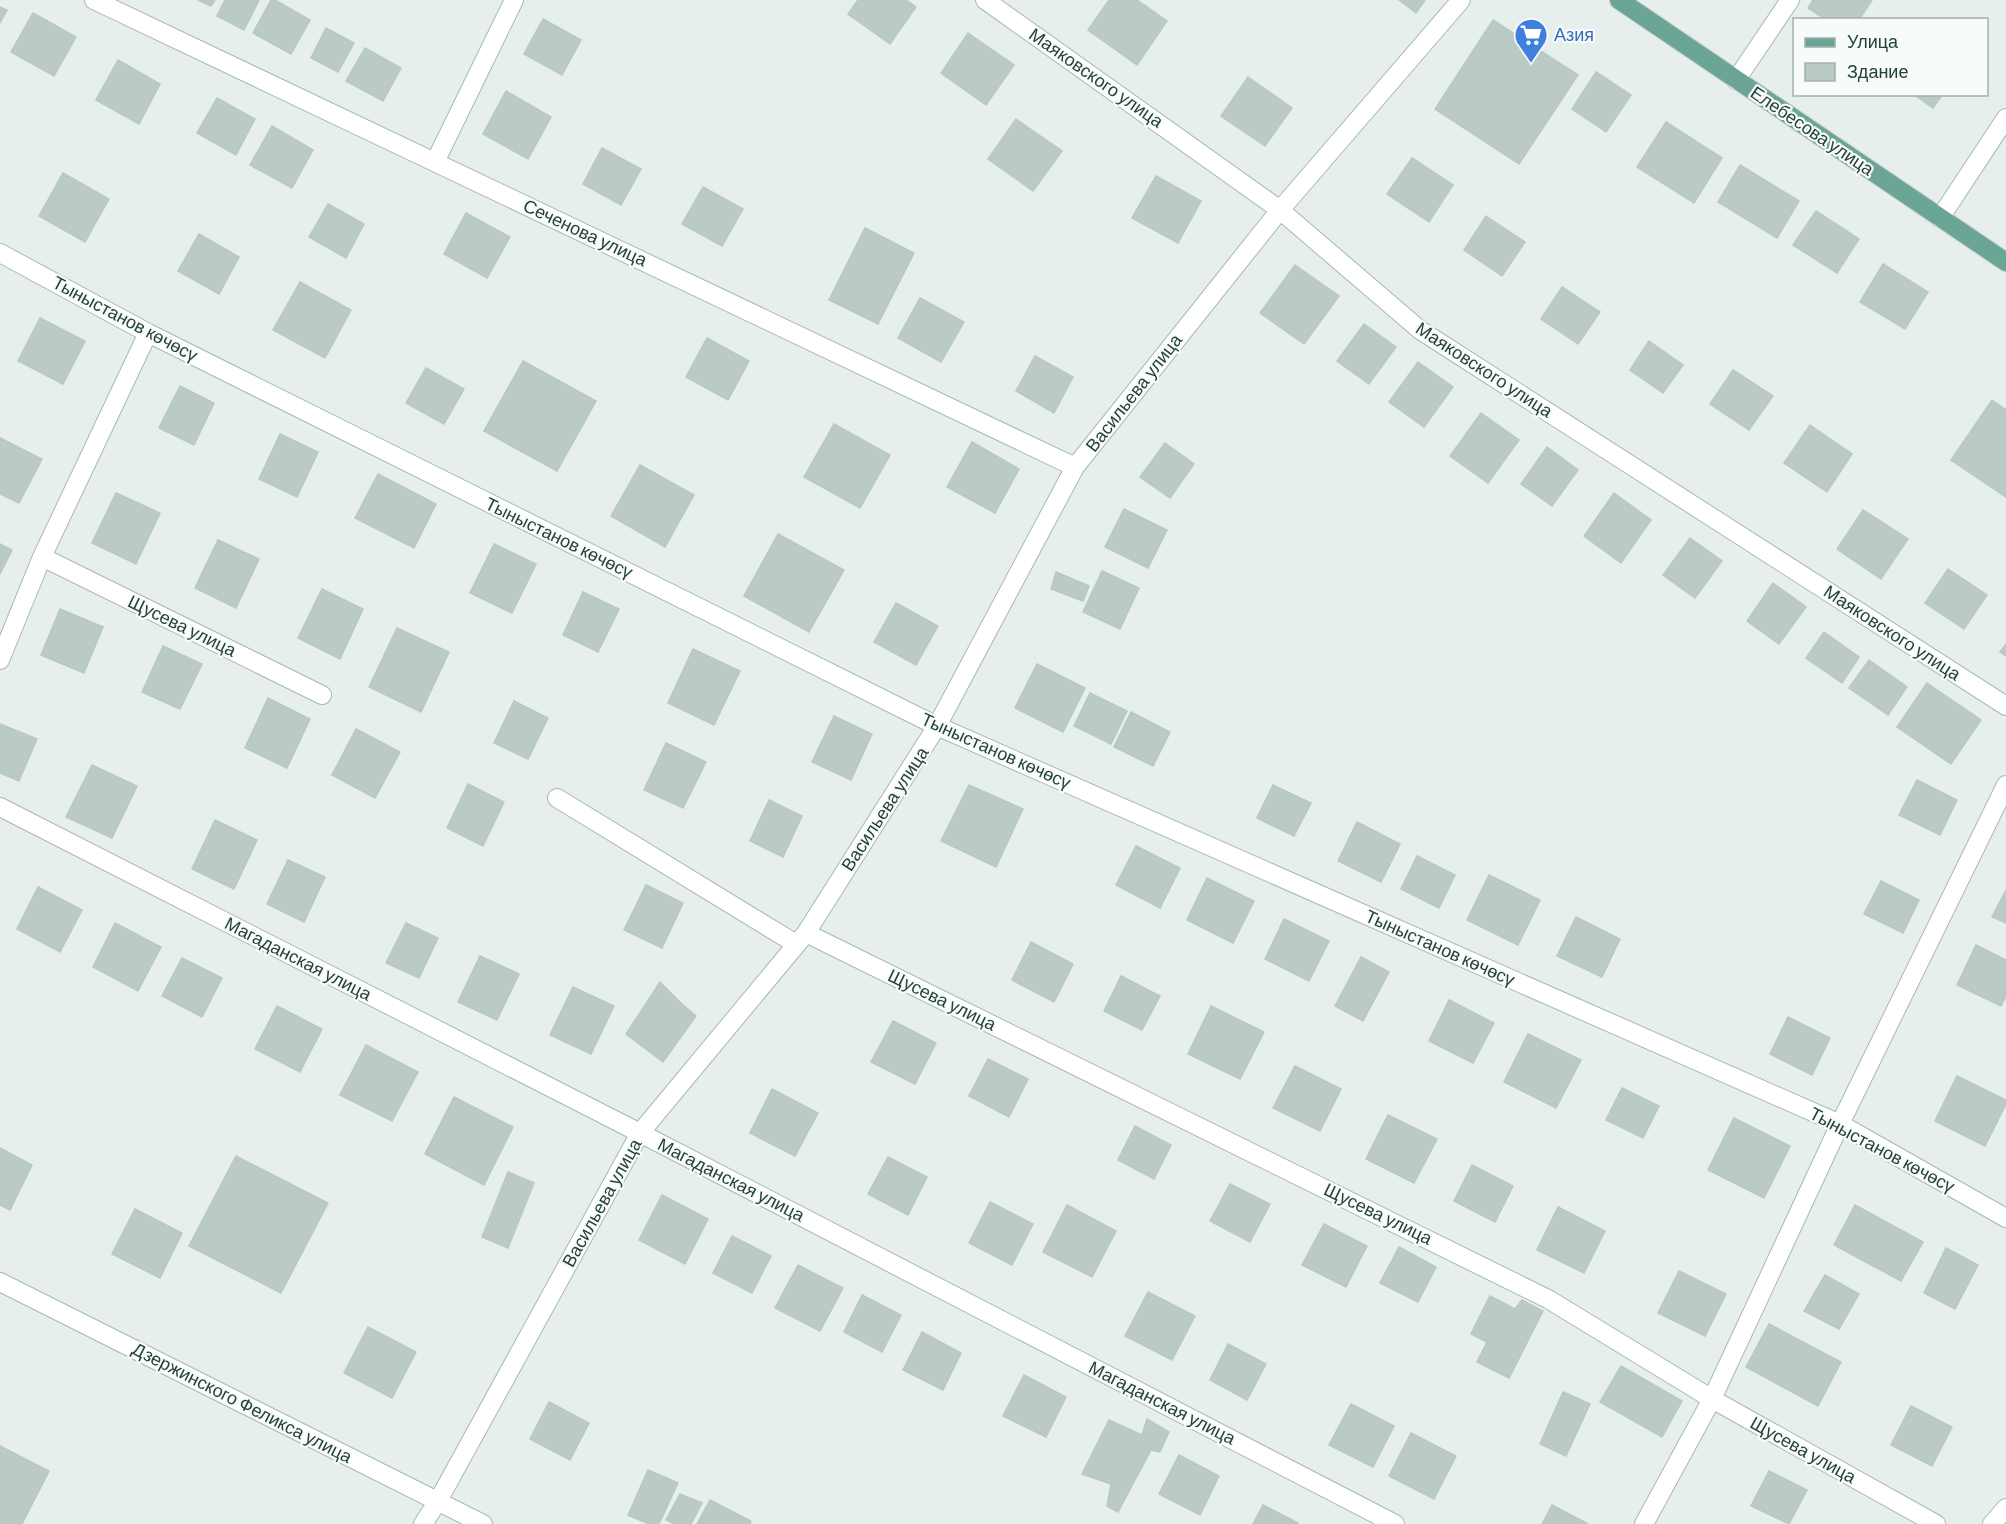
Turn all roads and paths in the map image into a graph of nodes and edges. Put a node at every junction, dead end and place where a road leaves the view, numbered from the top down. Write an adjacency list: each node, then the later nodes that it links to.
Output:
1 (94, 0): 9 (street, Сеченова улица)
2 (514, 0): 9 (street)
3 (986, 0): 10 (street, Маяковского улица)
4 (1461, 0): 10 (street, Васильева улица)
5 (1618, 0): 7 (main road, Елебесова улица)
6 (1790, 0): 7 (street)
7 (1736, 80): 11 (main road, Елебесова улица)
8 (2006, 118): 11 (street)
9 (435, 162): 15 (street, Сеченова улица)
10 (1280, 210): 15 (street, Васильева улица); 19 (street, Маяковского улица)
11 (1940, 218): 13 (main road, Елебесова улица)
12 (0, 253): 14 (street, Тыныстанов көчөсү)
13 (2006, 262)
14 (148, 333): 16 (street); 20 (street, Тыныстанов көчөсү)
15 (1075, 467): 20 (street, Васильева улица)
16 (42, 558): 17 (street); 18 (street, Щусева улица)
17 (0, 660)
18 (322, 696)
19 (2006, 706)
20 (938, 726): 24 (street, Васильева улица); 25 (street, Тыныстанов көчөсү)
21 (2006, 785): 25 (street)
22 (557, 798): 24 (street, Щусева улица)
23 (0, 807): 26 (street, Магаданская улица)
24 (801, 938): 26 (street, Васильева улица); 29 (street, Щусева улица)
25 (1840, 1124): 27 (street, Тыныстанов көчөсү); 29 (street)
26 (640, 1133): 30 (street, Васильева улица); 34 (street, Магаданская улица)
27 (2006, 1218)
28 (0, 1282): 30 (street, Дзержинского Феликса улица)
29 (1712, 1399): 35 (street); 36 (street, Щусева улица)
30 (438, 1502): 32 (street, Васильева улица); 33 (street, Дзержинского Феликса улица)
31 (2006, 1508): 37 (street)
32 (423, 1524)
33 (483, 1524)
34 (1395, 1524)
35 (1644, 1524)
36 (1936, 1524)
37 (1992, 1524)

